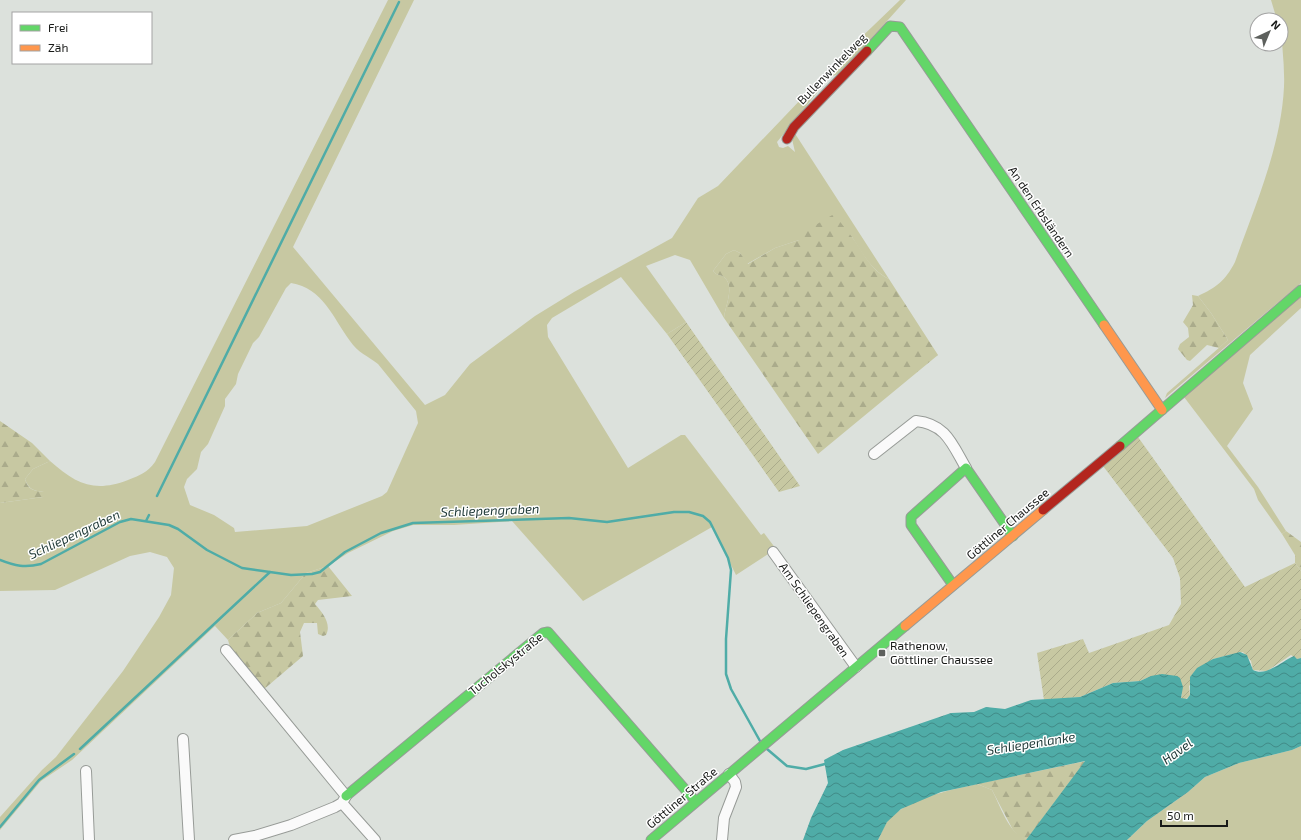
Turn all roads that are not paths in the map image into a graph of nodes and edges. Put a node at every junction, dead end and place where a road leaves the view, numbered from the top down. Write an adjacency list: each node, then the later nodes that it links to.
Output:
1 (900, 27): 2 (street, Bullenwinkelweg); 4 (street, An den Erbsländern)
2 (787, 139)
3 (1301, 290): 4 (street, Göttliner Chaussee)
4 (1162, 410): 7 (street, Göttliner Chaussee)
5 (874, 454): 6 (street)
6 (966, 468): 7 (street); 9 (street)
7 (1013, 536): 9 (street, Göttliner Chaussee)
8 (773, 552): 11 (street, Am Schliepengraben)
9 (953, 585): 11 (street, Göttliner Chaussee)
10 (226, 650): 15 (street)
11 (856, 667): 14 (street, Göttliner Chaussee)
12 (183, 739): 18 (street)
13 (86, 771): 17 (street)
14 (728, 774): 16 (street, Göttliner Straße); 22 (street)
15 (344, 799): 16 (street, Tucholskystraße); 19 (street, Tucholskystraße); 20 (street)
16 (696, 802): 21 (street, Göttliner Straße)
17 (89, 840)
18 (190, 840)
19 (234, 840)
20 (375, 840)
21 (651, 840)
22 (722, 840)

